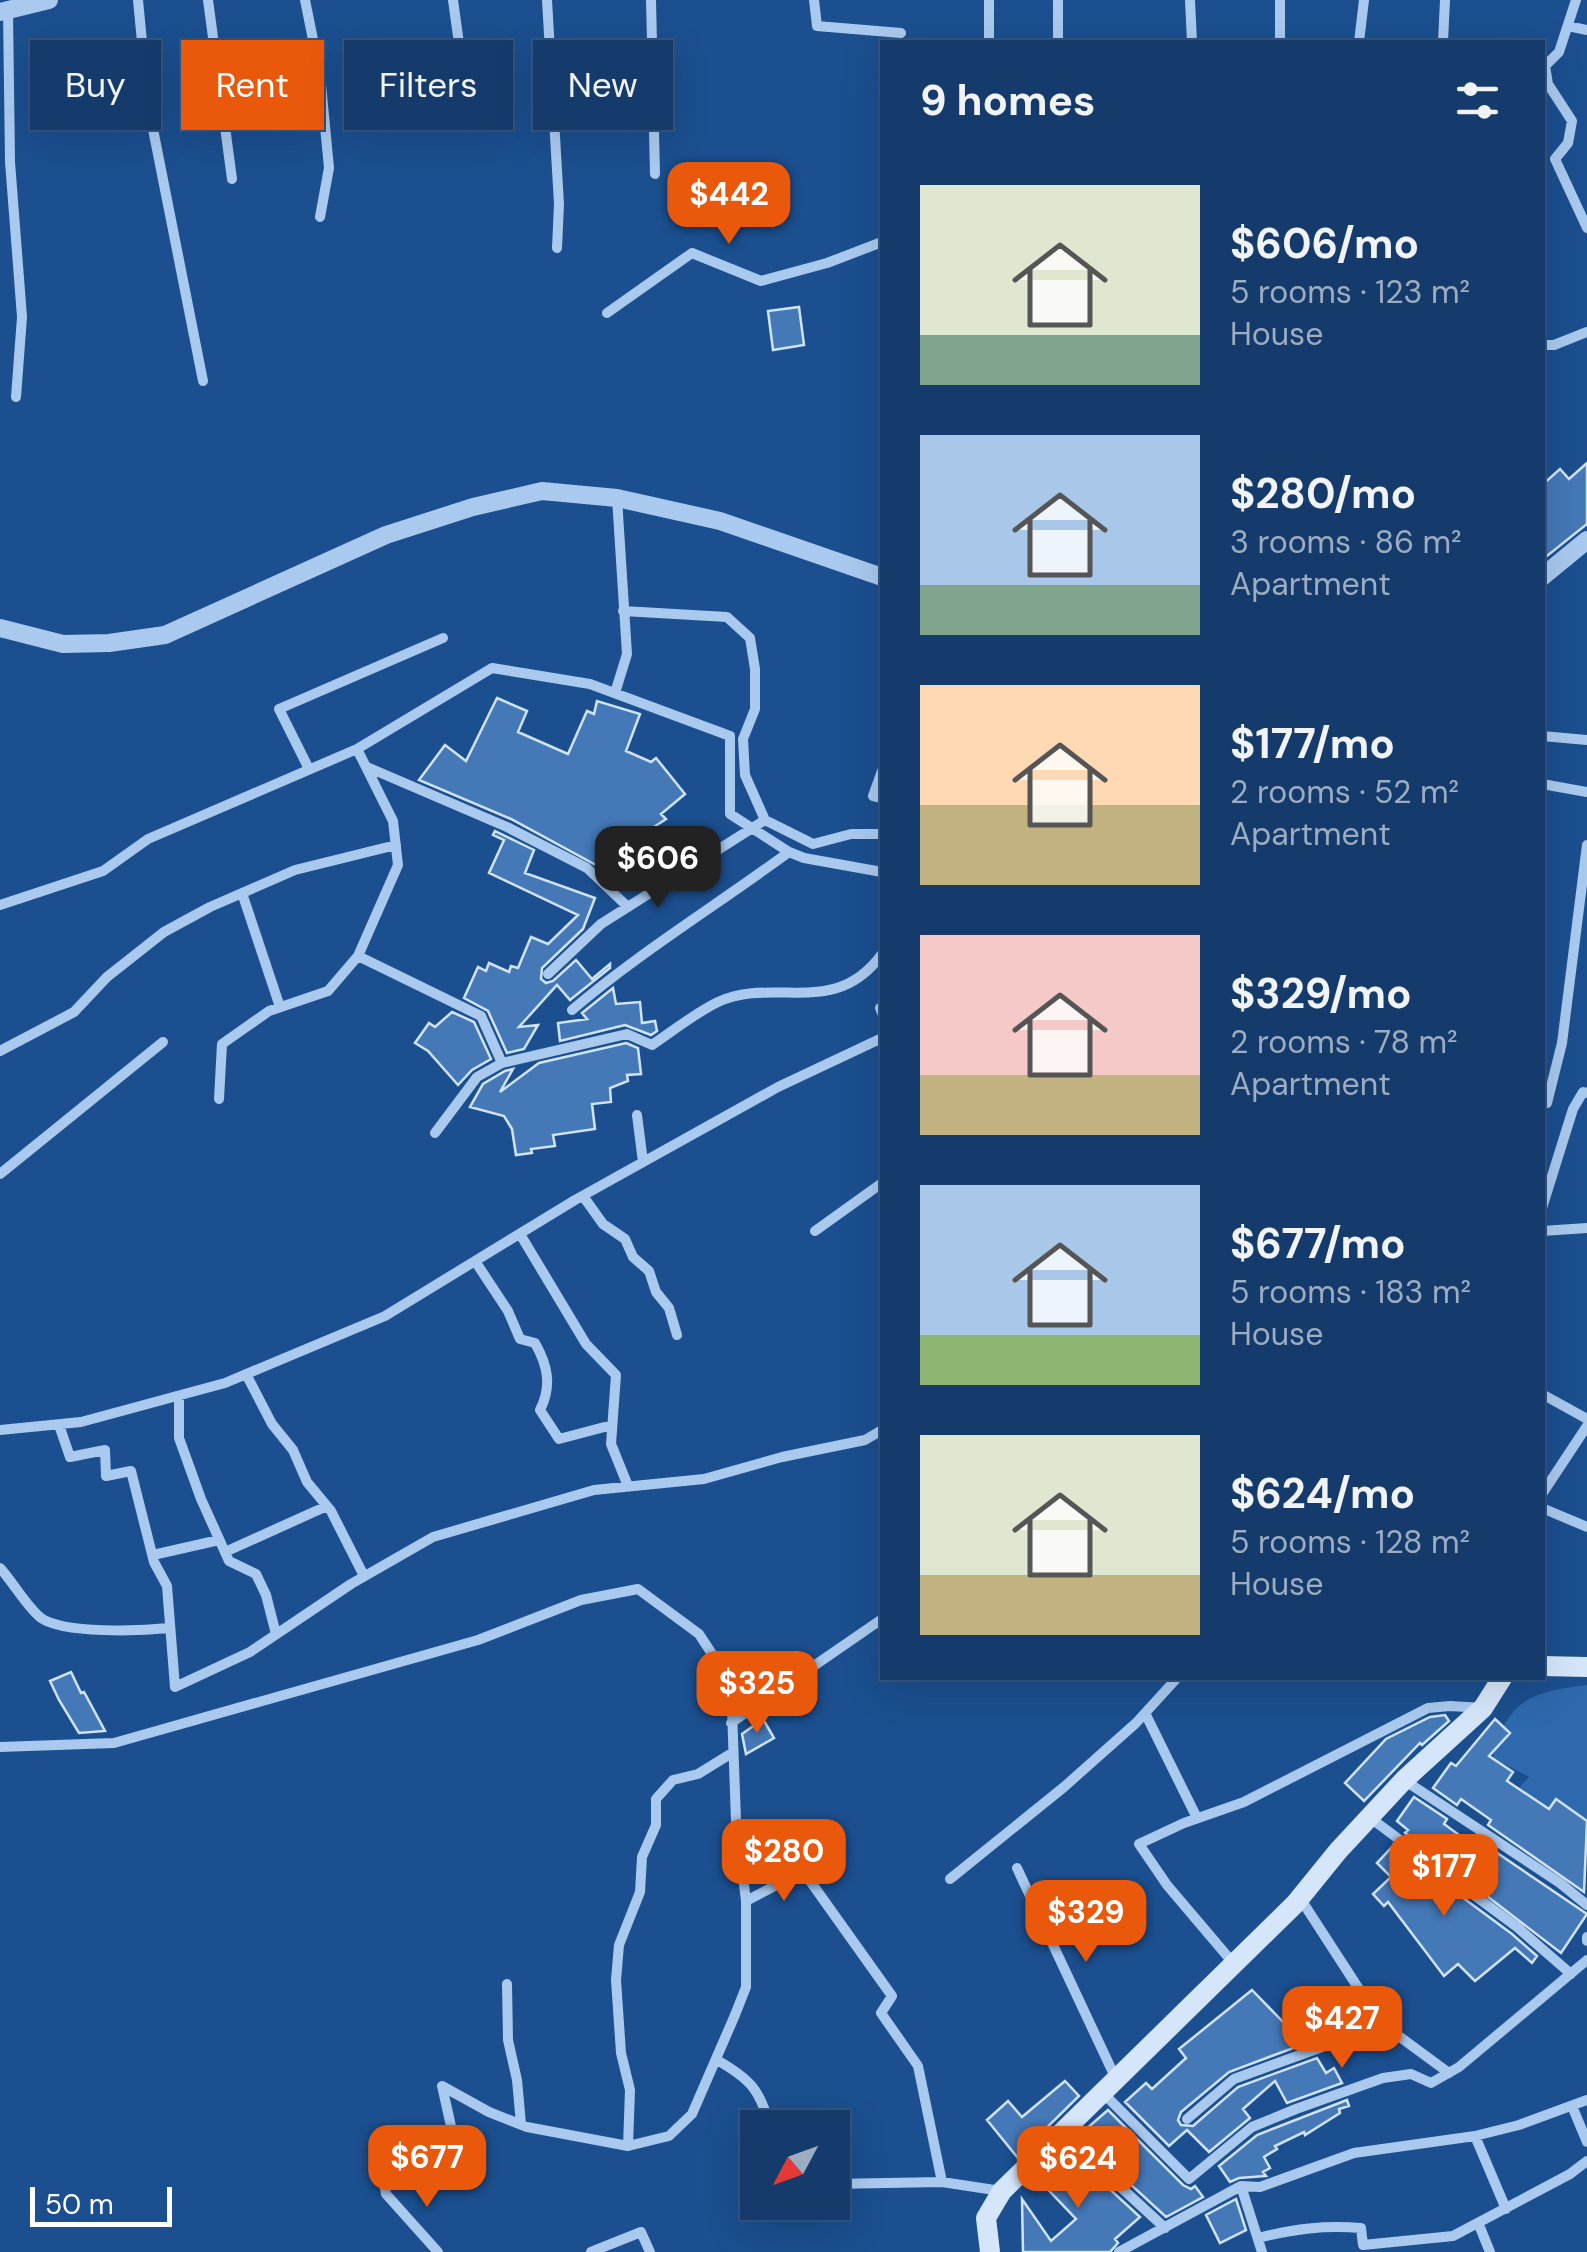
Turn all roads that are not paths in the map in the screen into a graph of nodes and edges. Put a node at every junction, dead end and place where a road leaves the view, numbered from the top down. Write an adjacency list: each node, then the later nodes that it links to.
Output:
1 (49, 0): 16 (street)
2 (138, 0): 36 (street)
3 (208, 0): 28 (street)
4 (306, 0): 29 (street)
5 (453, 0): 20 (street)
6 (547, 0): 32 (street)
7 (652, 0): 27 (street)
8 (814, 0): 19 (street)
9 (989, 0): 21 (street)
10 (1058, 0): 22 (street)
11 (1190, 0): 23 (street)
12 (1280, 0): 24 (street)
13 (1364, 0): 25 (street)
14 (1445, 0): 26 (street)
15 (1576, 0): 17 (street)
16 (4, 11): 37 (street)
17 (1568, 26): 18 (street); 30 (street)
18 (1587, 30)
19 (901, 34)
20 (459, 40)
21 (989, 40)
22 (1058, 40)
23 (1192, 40)
24 (1280, 40)
25 (1358, 40)
26 (1443, 40)
27 (655, 174)
28 (232, 179)
29 (320, 217)
30 (1587, 228)
31 (880, 243): 33 (street)
32 (557, 248)
33 (607, 312)
34 (1587, 332): 35 (street)
35 (1545, 345)
36 (203, 381)
37 (16, 396)
38 (616, 498): 41 (street); 42 (street); 43 (street)
39 (1587, 540): 40 (street)
40 (1545, 575)
41 (880, 577)
42 (623, 611): 45 (street); 55 (street)
43 (0, 628)
44 (443, 638): 50 (street)
45 (616, 694): 48 (street); 56 (street)
46 (1545, 736): 47 (street)
47 (1587, 740)
48 (356, 749): 49 (street); 50 (street)
49 (365, 766): 59 (street); 64 (street)
50 (310, 769): 63 (street)
51 (880, 777): 54 (street)
52 (1545, 785): 53 (street)
53 (1587, 792)
54 (880, 798)
55 (766, 820): 56 (street); 57 (street)
56 (751, 826): 60 (street); 64 (street)
57 (880, 834)
58 (1587, 844): 76 (street)
59 (396, 845): 62 (street); 65 (street)
60 (789, 852): 61 (street); 69 (street)
61 (880, 872)
62 (242, 893): 68 (street); 72 (street)
63 (0, 906)
64 (628, 906): 67 (street)
65 (358, 956): 68 (street); 73 (street)
66 (880, 957): 73 (street)
67 (548, 974)
68 (280, 1008): 75 (street)
69 (572, 1010)
70 (880, 1039): 79 (street)
71 (163, 1042): 80 (street)
72 (0, 1051)
73 (502, 1063): 78 (street)
74 (1587, 1092): 83 (street)
75 (219, 1099)
76 (1545, 1104)
77 (637, 1116): 79 (street)
78 (434, 1133)
79 (643, 1162): 82 (street)
80 (0, 1174)
81 (880, 1184): 85 (street)
82 (583, 1196): 87 (street); 89 (street)
83 (1545, 1198)
84 (1587, 1228): 86 (street)
85 (815, 1231)
86 (1545, 1231)
87 (520, 1234): 88 (street); 95 (street)
88 (475, 1261): 90 (street); 95 (street)
89 (677, 1335)
90 (246, 1374): 91 (street); 100 (street)
91 (179, 1396): 94 (street); 103 (street)
92 (1545, 1396): 93 (street)
93 (1587, 1422): 99 (street)
94 (59, 1425): 96 (street); 105 (street)
95 (612, 1425): 98 (street)
96 (0, 1430)
97 (880, 1431): 98 (street)
98 (628, 1486): 107 (street)
99 (1545, 1489)
100 (327, 1506): 104 (street); 107 (street)
101 (1545, 1509): 102 (street)
102 (1587, 1528)
103 (219, 1540): 104 (street); 105 (street)
104 (225, 1552): 110 (street)
105 (152, 1555): 109 (street)
106 (0, 1568): 109 (street)
107 (364, 1576): 110 (street)
108 (880, 1620): 117 (street)
109 (169, 1628): 110 (street)
110 (276, 1634)
111 (1545, 1666): 112 (main road)
112 (1587, 1667)
113 (1175, 1680): 116 (street)
114 (1501, 1680): 115 (main road)
115 (1483, 1708): 120 (main road); 122 (street)
116 (1145, 1714): 122 (street); 124 (street)
117 (731, 1723): 118 (street); 119 (street)
118 (0, 1748)
119 (732, 1753): 126 (street); 144 (street)
120 (1404, 1780): 121 (main road); 127 (street)
121 (1369, 1817): 125 (main road); 130 (street)
122 (1196, 1818): 129 (street)
123 (1017, 1868): 135 (street)
124 (950, 1879)
125 (1300, 1898): 129 (main road); 132 (street)
126 (746, 1901): 133 (street); 146 (street)
127 (1587, 1905)
128 (1587, 1960): 130 (street)
129 (1234, 1965): 135 (main road)
130 (1572, 1974): 134 (street)
131 (507, 1984): 140 (street)
132 (1381, 2022): 134 (street); 139 (street)
133 (717, 2060): 138 (street); 144 (street)
134 (1449, 2073): 135 (street)
135 (1110, 2087): 141 (main road)
136 (1587, 2100): 137 (street)
137 (1572, 2106): 142 (street); 143 (street)
138 (766, 2110)
139 (1187, 2119)
140 (521, 2124): 144 (street); 154 (street)
141 (1062, 2133): 149 (main road); 152 (street)
142 (1475, 2136): 148 (street); 150 (street)
143 (1587, 2142)
144 (628, 2146)
145 (1587, 2161): 150 (street)
146 (942, 2182): 147 (street); 149 (street)
147 (850, 2184)
148 (1241, 2186): 152 (street); 153 (street)
149 (1002, 2191): 157 (main road)
150 (1506, 2209): 151 (street)
151 (1479, 2225): 153 (street); 160 (street)
152 (1164, 2228): 158 (street)
153 (1258, 2238): 159 (street)
154 (438, 2252)
155 (590, 2252): 156 (street)
156 (650, 2252)
157 (990, 2252)
158 (1118, 2252)
159 (1262, 2252)
160 (1490, 2252)

